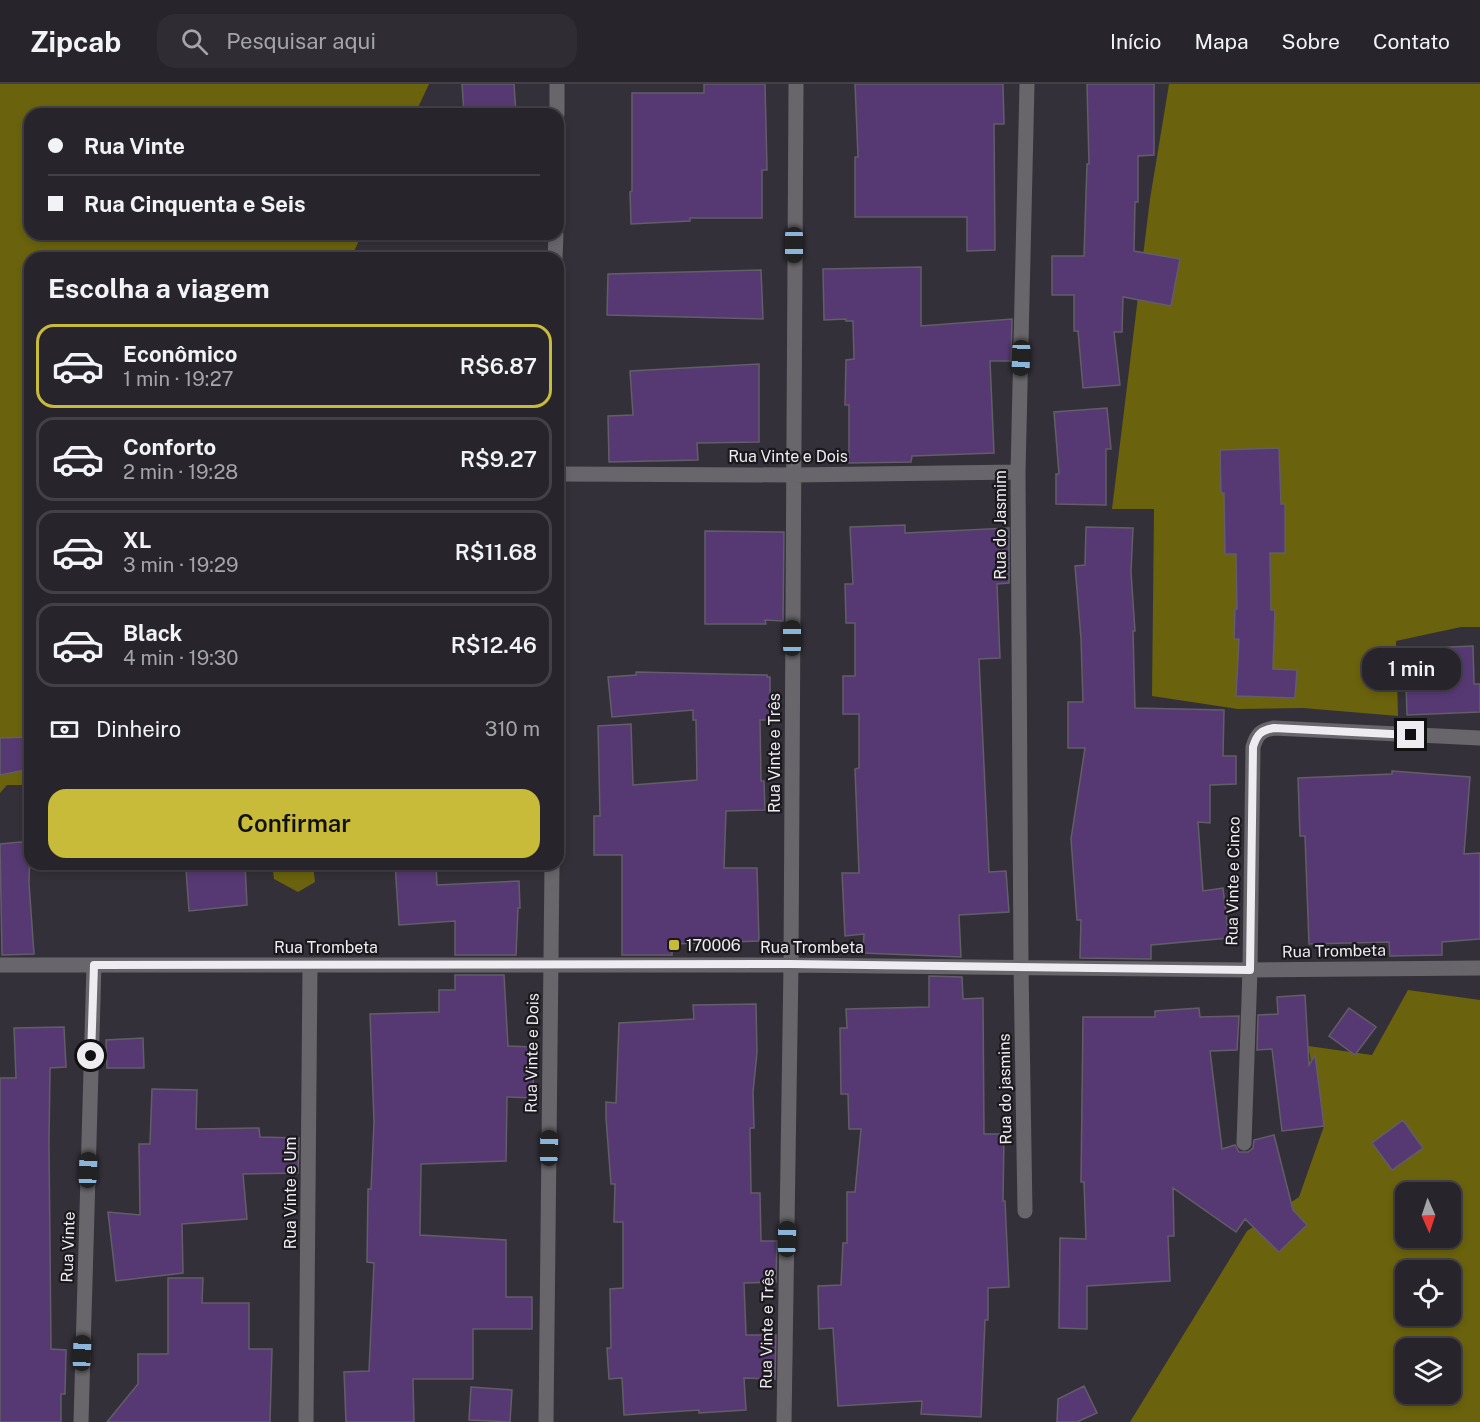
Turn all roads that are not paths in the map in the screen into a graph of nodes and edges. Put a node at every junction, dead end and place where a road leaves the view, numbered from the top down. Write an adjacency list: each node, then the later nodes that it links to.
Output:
1 (557, 84): 4 (street)
2 (796, 84): 7 (street, Rua Vinte e Três)
3 (1028, 84): 5 (street, Rua do Jasmim)
4 (557, 108)
5 (1018, 472): 7 (street, Rua Vinte e Dois); 15 (street, Rua do Jasmim)
6 (564, 474): 7 (street, Rua Vinte e Dois)
7 (793, 475): 11 (street, Rua Vinte e Três)
8 (1480, 738): 17 (street, Rua Vinte e Cinco)
9 (552, 870): 10 (street, Rua Vinte e Dois)
10 (551, 964): 11 (street, Rua Trombeta); 14 (street, Rua Trombeta); 22 (street, Rua Vinte e Dois)
11 (791, 964): 15 (street, Rua Trombeta); 23 (street, Rua Vinte e Três)
12 (0, 965): 13 (street, Rua Trombeta)
13 (94, 965): 14 (street, Rua Trombeta); 20 (street, Rua Vinte)
14 (310, 965): 21 (street, Rua Vinte e Um)
15 (1021, 966): 17 (street, Rua Trombeta); 19 (street, Rua do jasmins)
16 (1480, 968): 17 (street, Rua Trombeta)
17 (1250, 970): 18 (street, Rua Vinte e Cinco)
18 (1244, 1143)
19 (1025, 1211)
20 (81, 1422)
21 (306, 1422)
22 (546, 1422)
23 (784, 1422)

